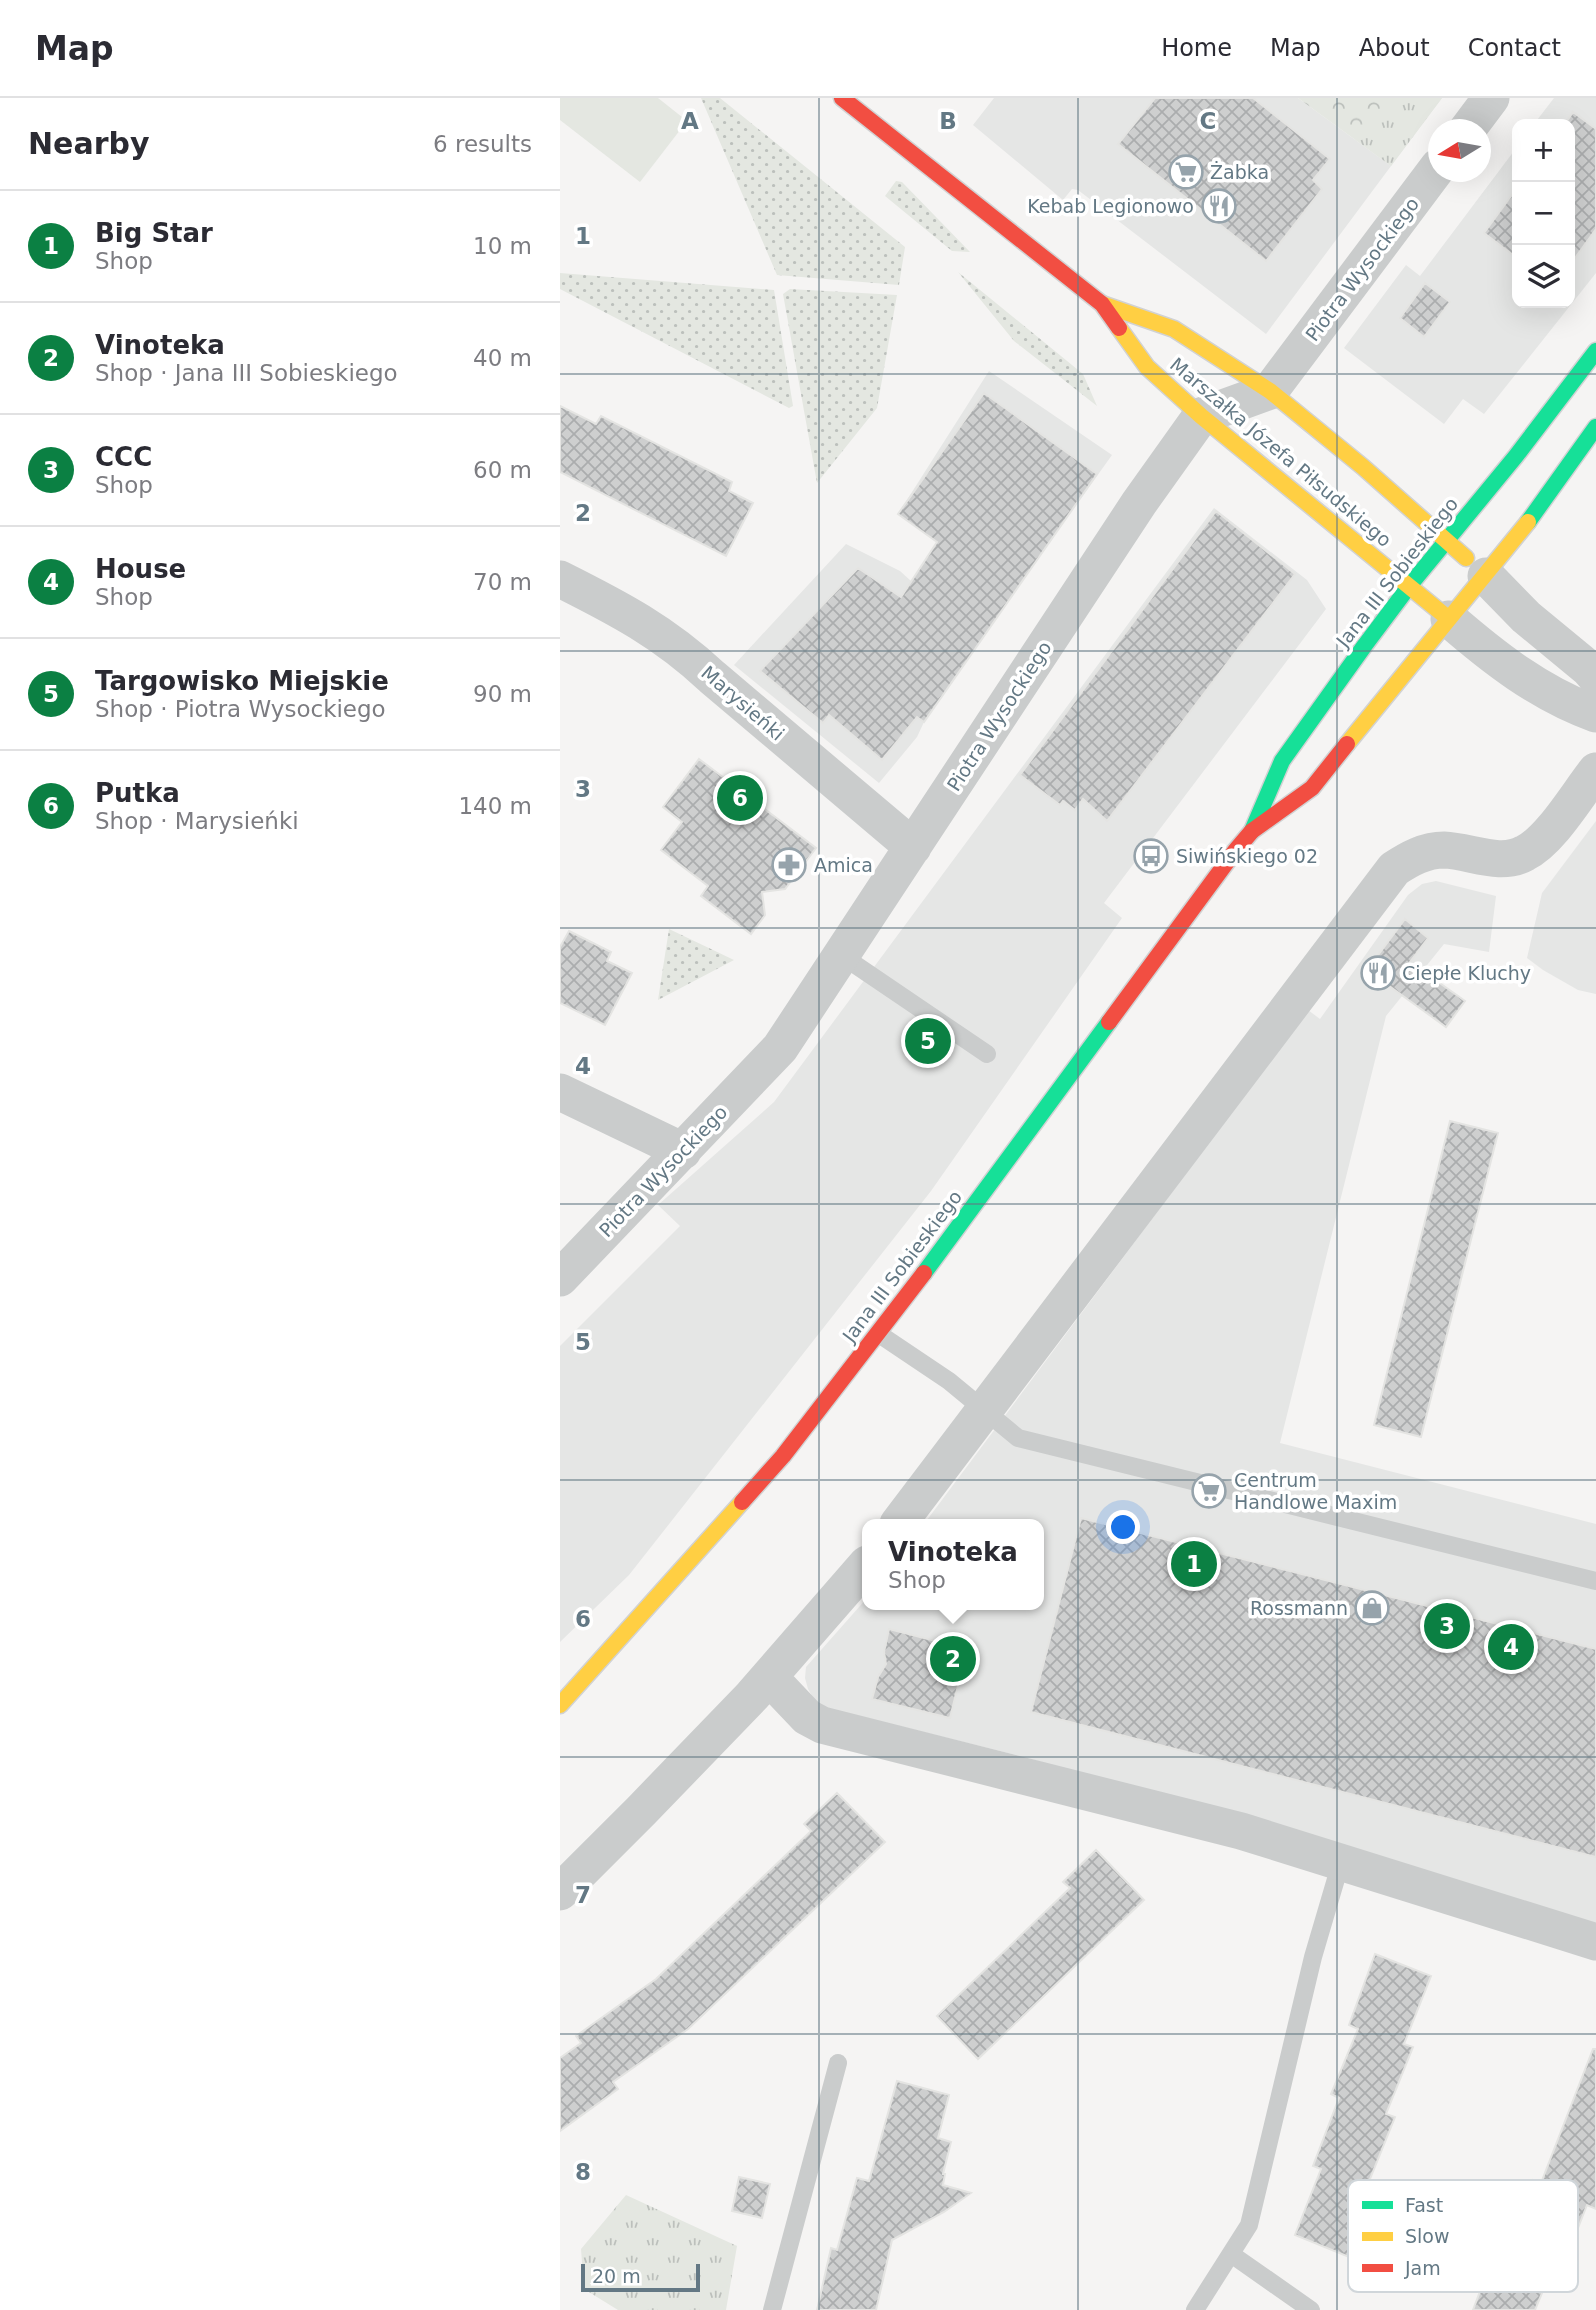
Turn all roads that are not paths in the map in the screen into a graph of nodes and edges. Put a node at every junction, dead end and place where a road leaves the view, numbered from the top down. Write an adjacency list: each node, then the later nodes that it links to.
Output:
1 (842, 98): 5 (street, Marszałka Józefa Piłsudskiego)
2 (1491, 98): 3 (street)
3 (1475, 119)
4 (1428, 180): 7 (street, Piotra Wysockiego)
5 (1102, 303): 7 (street, Marszałka Józefa Piłsudskiego); 8 (street, Marszałka Józefa Piłsudskiego)
6 (1596, 351): 10 (street, Jana III Sobieskiego)
7 (1270, 391): 8 (street); 10 (street, Marszałka Józefa Piłsudskiego)
8 (1201, 416): 13 (street, Marszałka Józefa Piłsudskiego); 19 (street, Piotra Wysockiego)
9 (1596, 427): 11 (street, Jana III Sobieskiego)
10 (1447, 541): 11 (street, Marszałka Józefa Piłsudskiego); 13 (street, Jana III Sobieskiego)
11 (1486, 576): 14 (street, Jana III Sobieskiego); 15 (street)
12 (560, 579): 19 (street, Marysieńki)
13 (1410, 586): 14 (street, Marszałka Józefa Piłsudskiego); 18 (street, Jana III Sobieskiego)
14 (1449, 620): 16 (street); 18 (street, Jana III Sobieskiego)
15 (1596, 677)
16 (1596, 714)
17 (1596, 771): 26 (street)
18 (1252, 831): 25 (street, Jana III Sobieskiego)
19 (913, 847): 20 (street, Piotra Wysockiego)
20 (841, 955): 21 (lane); 23 (street, Piotra Wysockiego)
21 (987, 1055)
22 (560, 1093): 23 (street)
23 (683, 1152): 24 (street, Piotra Wysockiego)
24 (560, 1278)
25 (879, 1334): 26 (lane); 31 (street, Jana III Sobieskiego)
26 (985, 1411): 27 (street); 29 (lane)
27 (902, 1519)
28 (862, 1570): 30 (street)
29 (1596, 1581)
30 (769, 1677): 32 (street); 33 (street)
31 (560, 1705)
32 (1341, 1862): 34 (street); 36 (lane)
33 (560, 1892)
34 (1596, 1942)
35 (838, 2063): 37 (lane)
36 (1231, 2255): 38 (lane); 39 (lane)
37 (772, 2310)
38 (1195, 2310)
39 (1311, 2310)

